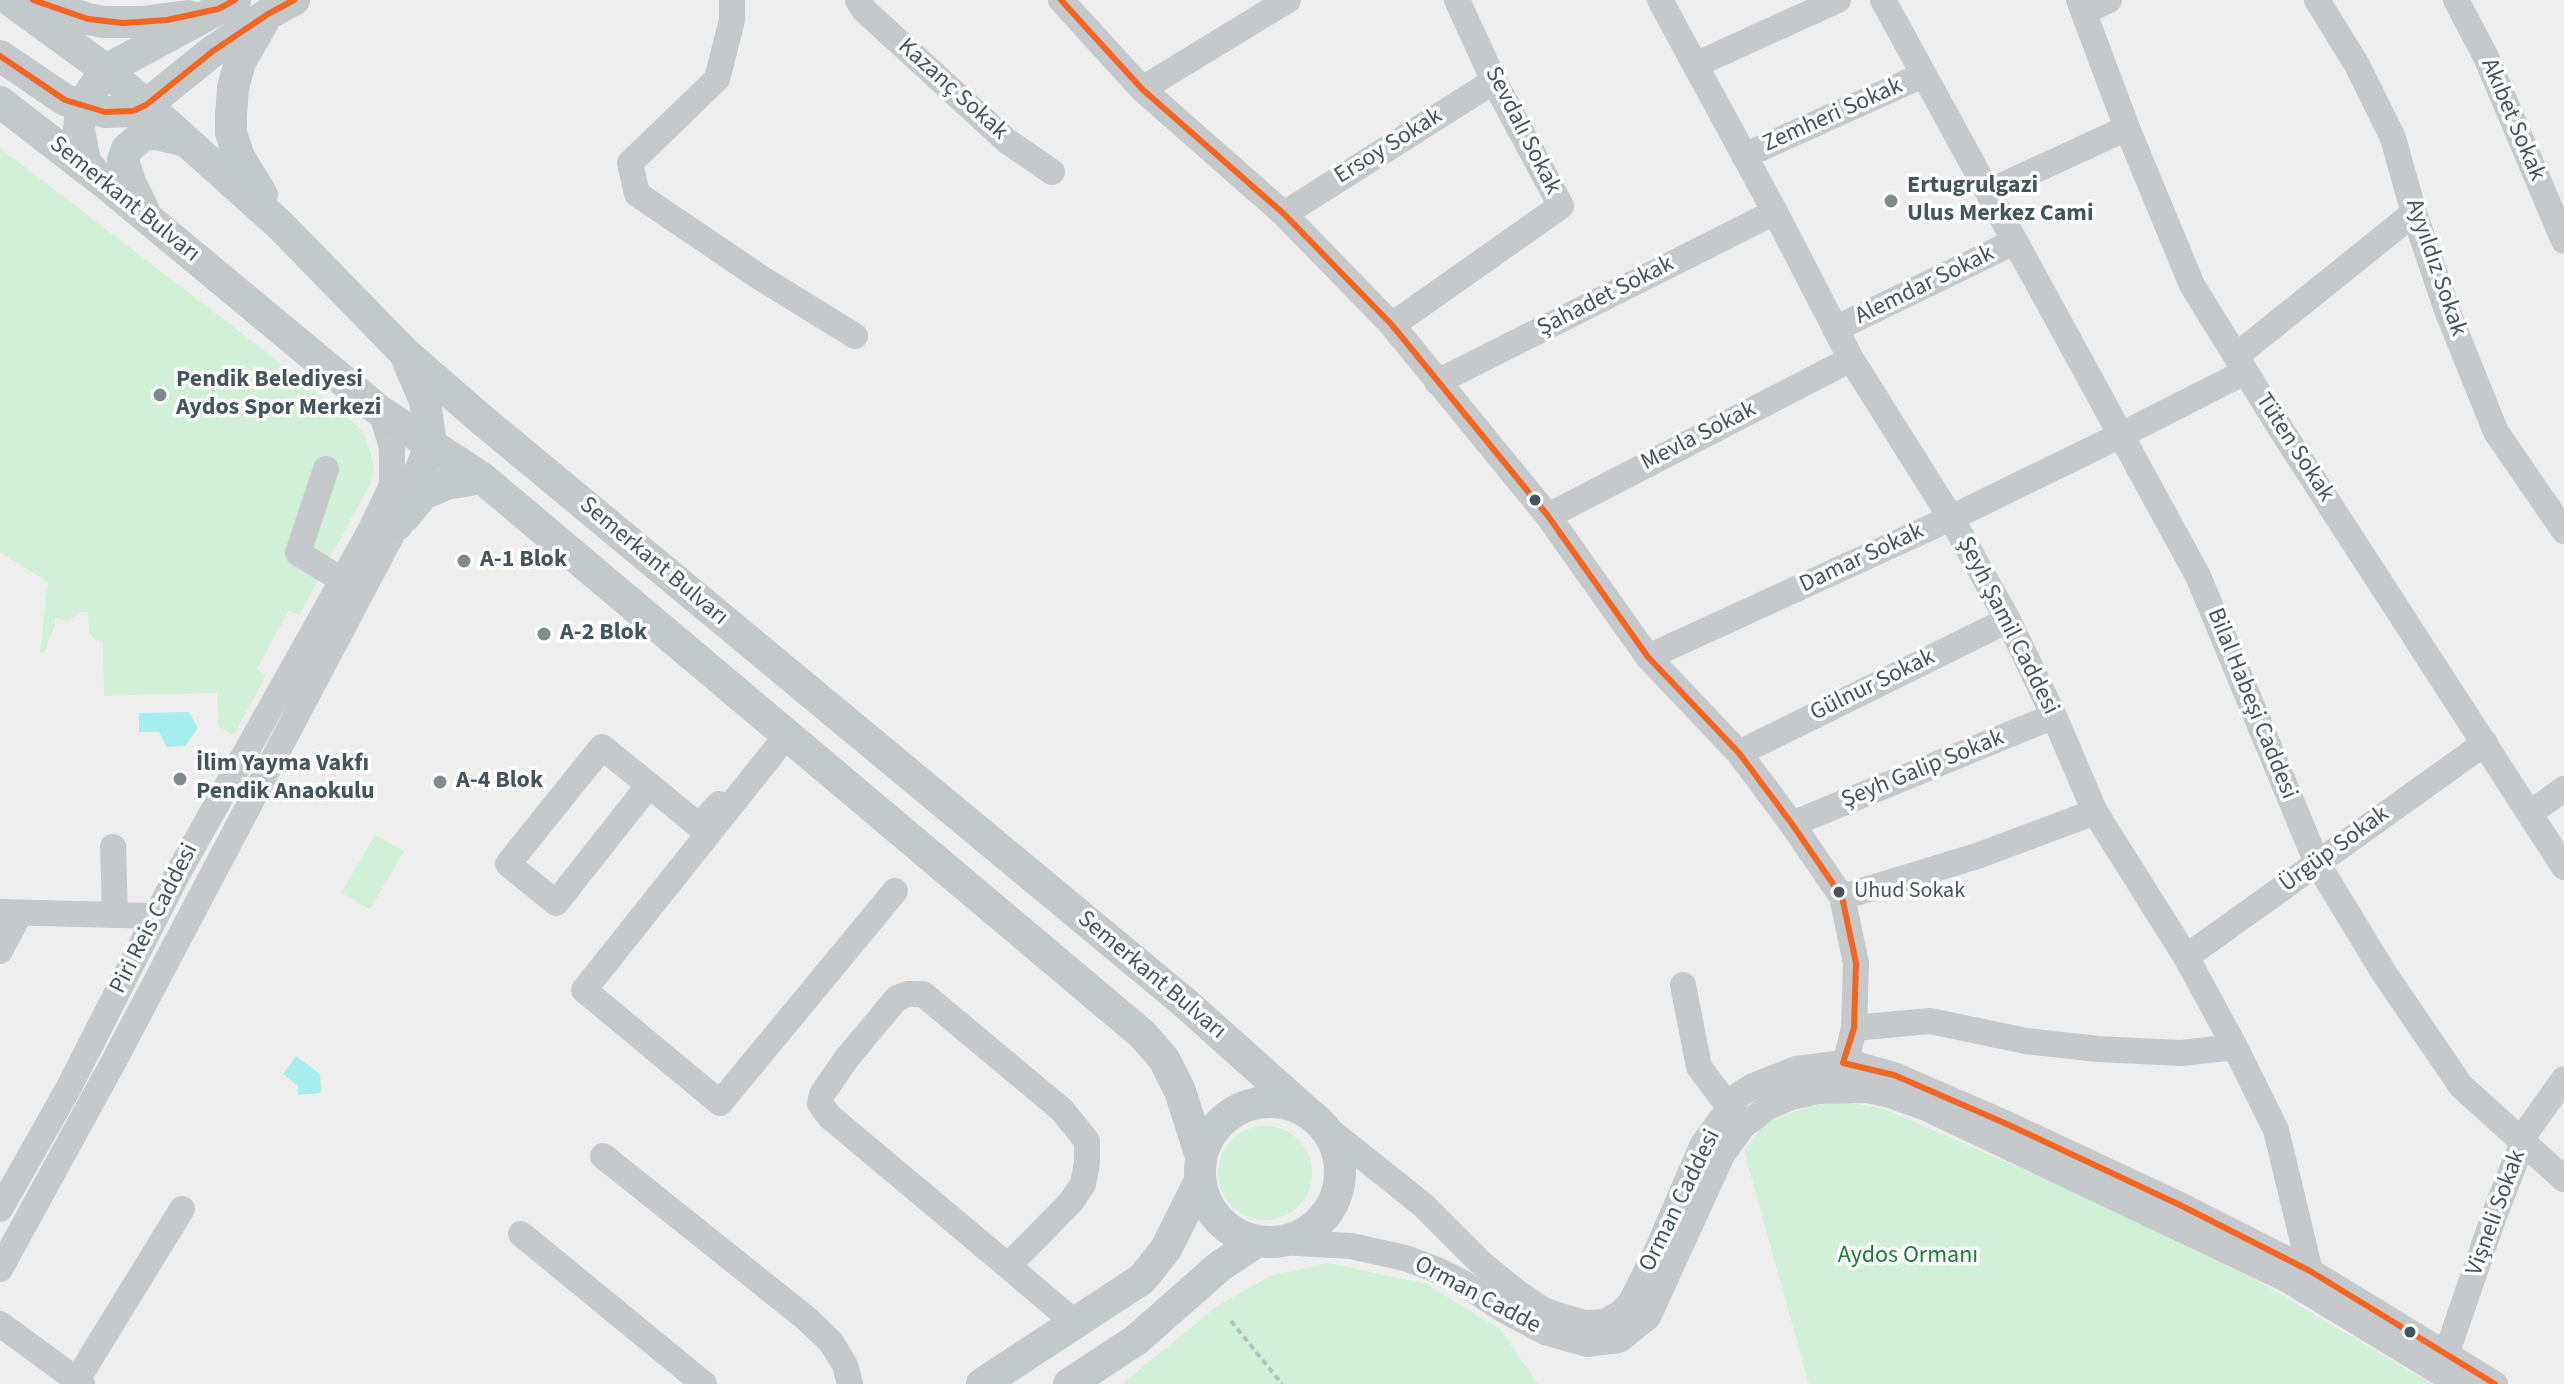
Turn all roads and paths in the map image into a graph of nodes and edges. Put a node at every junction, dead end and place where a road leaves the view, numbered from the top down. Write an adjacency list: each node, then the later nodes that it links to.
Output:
1 (10, 0): 19 (main road, Semerkant Bulvarı)
2 (33, 0): 14 (main road)
3 (732, 0): 41 (street)
4 (858, 0): 29 (street, Kazanç Sokak)
5 (1061, 0): 22 (street)
6 (1288, 0): 22 (street)
7 (1457, 0): 21 (street, Sevdalı Sokak)
8 (1660, 0): 18 (street, Şeyh Şamil Caddesi)
9 (1838, 0): 18 (street)
10 (1883, 0): 20 (street, Bilal Habeşi Caddesi)
11 (2109, 0): 15 (street)
12 (2317, 0): 33 (street, Ayyıldız Sokak)
13 (2456, 0): 37 (street, Akıbet Sokak)
14 (227, 5): 19 (main road)
15 (2081, 6): 26 (street, Tüten Sokak)
16 (281, 7): 24 (main road); 36 (main road)
17 (0, 56): 25 (main road)
18 (1695, 65): 28 (street, Şeyh Şamil Caddesi)
19 (106, 70): 24 (main road, Semerkant Bulvarı); 25 (main road)
20 (1923, 75): 28 (street, Zemheri Sokak); 31 (street, Bilal Habeşi Caddesi)
21 (1494, 81): 34 (street, Ersoy Sokak); 39 (street, Sevdalı Sokak)
22 (1142, 89): 34 (street)
23 (0, 102): 30 (main road, Semerkant Bulvarı)
24 (146, 105): 25 (main road); 27 (main road, Semerkant Bulvarı)
25 (81, 106): 30 (main road)
26 (2127, 128): 31 (street); 44 (street, Tüten Sokak)
27 (186, 141): 35 (main road); 36 (main road, Semerkant Bulvarı)
28 (1744, 156): 32 (street, Şeyh Şamil Caddesi)
29 (1052, 172)
30 (105, 183): 35 (main road, Semerkant Bulvarı)
31 (1988, 192): 38 (street, Bilal Habeşi Caddesi)
32 (1775, 212): 40 (street, Şeyh Şamil Caddesi); 45 (street, Şahadet Sokak)
33 (2414, 213): 44 (street, Damar Sokak); 54 (street, Ayyıldız Sokak)
34 (1284, 214): 39 (street)
35 (149, 219): 46 (main road, Semerkant Bulvarı)
36 (280, 225): 42 (main road, Semerkant Bulvarı)
37 (2564, 241)
38 (2014, 242): 40 (street, Alemdar Sokak); 47 (street, Bilal Habeşi Caddesi)
39 (1392, 325): 45 (street)
40 (1835, 329): 43 (street, Şeyh Şamil Caddesi)
41 (855, 336)
42 (404, 352): 48 (main road); 83 (main road, Semerkant Bulvarı)
43 (1851, 359): 51 (street, Mevla Sokak); 52 (street, Şeyh Şamil Caddesi)
44 (2240, 364): 47 (street, Damar Sokak); 60 (street, Tüten Sokak)
45 (1437, 382): 51 (street)
46 (381, 412): 48 (main road, Semerkant Bulvarı); 55 (street, Piri Reis Caddesi)
47 (2121, 435): 52 (street, Damar Sokak); 68 (street, Bilal Habeşi Caddesi)
48 (431, 445): 50 (main road, Semerkant Bulvarı); 53 (main road)
49 (326, 469): 55 (street)
50 (482, 478): 53 (main road); 59 (main road, Semerkant Bulvarı)
51 (1548, 516): 57 (street)
52 (1951, 518): 56 (street, Şeyh Şamil Caddesi); 57 (street, Damar Sokak)
53 (397, 525): 93 (street, Piri Reis Caddesi)
54 (2564, 531)
55 (342, 580): 74 (street, Piri Reis Caddesi)
56 (2008, 620): 58 (street, Şeyh Şamil Caddesi); 61 (street, Gülnur Sokak)
57 (1648, 657): 61 (street)
58 (2054, 716): 64 (street, Şeyh Şamil Caddesi); 66 (street, Şeyh Galip Sokak)
59 (784, 733): 62 (street); 70 (street); 86 (main road, Semerkant Bulvarı)
60 (2485, 743): 65 (street, Tüten Sokak); 68 (street, Ürgüp Sokak)
61 (1739, 753): 66 (street)
62 (649, 785): 62 (street)
63 (2564, 789): 65 (street)
64 (2095, 812): 71 (street); 76 (street, Şeyh Şamil Caddesi)
65 (2530, 813): 69 (street, Tüten Sokak)
66 (1792, 824): 71 (street)
67 (113, 847): 73 (street)
68 (2317, 863): 76 (street, Ürgüp Sokak); 84 (street, Bilal Habeşi Caddesi)
69 (2564, 867)
70 (895, 891)
71 (1842, 897): 78 (street)
72 (10, 913): 73 (street); 75 (street)
73 (115, 915): 74 (street)
74 (156, 916): 88 (street, Piri Reis Caddesi)
75 (0, 951)
76 (2186, 957): 79 (street, Şeyh Şamil Caddesi)
77 (1683, 985): 82 (street)
78 (1854, 1028): 79 (street); 80 (street)
79 (2235, 1047): 94 (street, Şeyh Şamil Caddesi)
80 (1842, 1076): 82 (street, Orman Caddesi); 94 (street, Orman Caddesi); 95 (street, Orman Caddesi); 106 (street, Orman Caddesi)
81 (2564, 1079): 84 (street, Vişneli Sokak)
82 (1729, 1107): 95 (street, Orman Caddesi)
83 (1315, 1119): 86 (main road); 91 (main road); 95 (street, Orman Cadde)
84 (2523, 1142): 87 (street, Bilal Habeşi Caddesi); 99 (street, Vişneli Sokak)
85 (603, 1156): 102 (street)
86 (1201, 1169): 91 (main road); 97 (main road)
87 (2564, 1179)
88 (0, 1209)
89 (182, 1209): 100 (street)
90 (521, 1234): 101 (street)
91 (1269, 1242): 95 (street, Orman Cadde); 104 (main road)
92 (1008, 1266): 92 (street); 97 (street)
93 (0, 1269)
94 (2310, 1271): 99 (street, Orman Caddesi)
95 (1648, 1294)
96 (1231, 1321): 105 (path)
97 (1075, 1323): 103 (main road)
98 (0, 1324): 100 (street)
99 (2446, 1355): 107 (street, Orman Caddesi)
100 (79, 1382)
101 (704, 1384)
102 (850, 1384)
103 (982, 1384)
104 (1069, 1384)
105 (1282, 1384)
106 (2459, 1384)
107 (2495, 1384)

